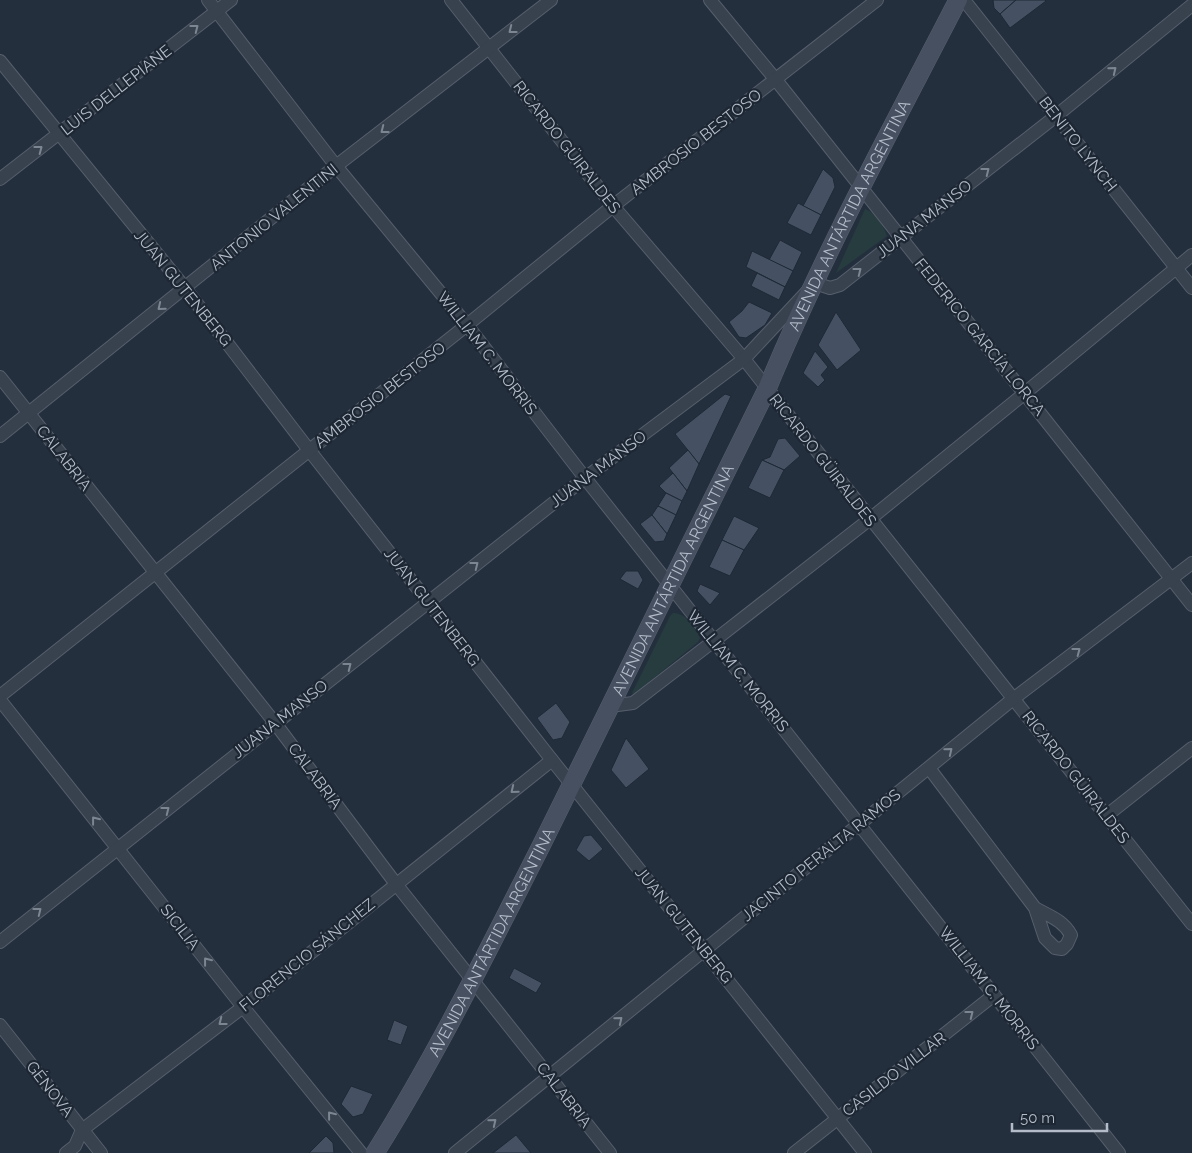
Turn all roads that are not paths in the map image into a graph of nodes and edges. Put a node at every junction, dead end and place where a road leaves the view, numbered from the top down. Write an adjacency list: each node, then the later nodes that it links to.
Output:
1 (208, 0): 10 (street, WILLIAM C. MORRIS)
2 (231, 0): 10 (street, LUIS DELLEPIANE)
3 (452, 0): 11 (street, RICARDO GÜIRALDES)
4 (551, 0): 11 (street, ANTONIO VALENTINI, one-way to 11)
5 (710, 0): 13 (street, FEDERICO GARCÍA LORCA)
6 (877, 0): 13 (street, AMBROSIO BESTOSO)
7 (958, 0): 18 (main road, AVENIDA ANTÁRTIDA ARGENTINA)
8 (964, 0): 14 (street, BENITO LYNCH)
9 (1192, 5): 14 (street, JUANA MANSO, one-way to 9)
10 (217, 11): 15 (street, LUIS DELLEPIANE, one-way to 10); 16 (street, WILLIAM C. MORRIS)
11 (489, 48): 16 (street, ANTONIO VALENTINI, one-way to 16); 19 (street, RICARDO GÜIRALDES)
12 (0, 62): 15 (street, JUAN GUTENBERG)
13 (776, 80): 18 (street, FEDERICO GARCÍA LORCA); 19 (street, AMBROSIO BESTOSO)
14 (1056, 116): 20 (street, JUANA MANSO, one-way to 14); 22 (street, BENITO LYNCH)
15 (58, 134): 17 (street, LUIS DELLEPIANE, one-way to 15); 24 (street, JUAN GUTENBERG)
16 (336, 166): 24 (street, ANTONIO VALENTINI); 26 (street, WILLIAM C. MORRIS)
17 (0, 179)
18 (861, 189): 20 (street, FEDERICO GARCÍA LORCA); 23 (main road, AVENIDA ANTÁRTIDA ARGENTINA)
19 (613, 206): 26 (street, AMBROSIO BESTOSO); 27 (street, RICARDO GÜIRALDES)
20 (901, 238): 23 (street, JUANA MANSO, one-way to 20); 30 (street, FEDERICO GARCÍA LORCA)
21 (1192, 255): 22 (street)
22 (1176, 268): 25 (street, BENITO LYNCH); 30 (street)
23 (815, 283): 27 (street, JUANA MANSO); 29 (main road, AVENIDA ANTÁRTIDA ARGENTINA)
24 (185, 288): 31 (street, ANTONIO VALENTINI, one-way to 31); 33 (street, JUAN GUTENBERG)
25 (1192, 288)
26 (467, 325): 33 (street, AMBROSIO BESTOSO); 34 (street, WILLIAM C. MORRIS)
27 (744, 359): 29 (street, RICARDO GÜIRALDES); 34 (street, JUANA MANSO)
28 (0, 377): 31 (street, CALABRIA)
29 (767, 389): 35 (street, RICARDO GÜIRALDES); 39 (main road, AVENIDA ANTÁRTIDA ARGENTINA)
30 (1025, 393): 35 (street); 38 (street, FEDERICO GARCÍA LORCA)
31 (29, 414): 32 (street, ANTONIO VALENTINI); 37 (street, CALABRIA)
32 (0, 436)
33 (309, 450): 37 (street, AMBROSIO BESTOSO); 40 (street, JUAN GUTENBERG)
34 (585, 478): 39 (street, WILLIAM C. MORRIS); 40 (street, JUANA MANSO, one-way to 34)
35 (870, 519): 42 (street); 44 (street, RICARDO GÜIRALDES)
36 (1192, 564): 38 (street, JACINTO PERALTA RAMOS)
37 (155, 573): 43 (street, AMBROSIO BESTOSO); 47 (street, CALABRIA)
38 (1172, 580): 41 (street, FEDERICO GARCÍA LORCA); 44 (street, JACINTO PERALTA RAMOS, one-way to 38)
39 (669, 584): 42 (street, WILLIAM C. MORRIS); 46 (main road, AVENIDA ANTÁRTIDA ARGENTINA)
40 (428, 602): 47 (street, JUANA MANSO, one-way to 40); 49 (street, JUAN GUTENBERG)
41 (1192, 605)
42 (715, 640): 46 (street); 53 (street, WILLIAM C. MORRIS)
43 (0, 696)
44 (1013, 699): 50 (street, JACINTO PERALTA RAMOS, one-way to 44); 52 (street, RICARDO GÜIRALDES)
45 (0, 700): 54 (street, SICILIA, one-way to 45)
46 (610, 706): 51 (main road, AVENIDA ANTÁRTIDA ARGENTINA)
47 (275, 723): 54 (street, JUANA MANSO, one-way to 47); 55 (street, CALABRIA)
48 (1192, 748): 52 (street)
49 (552, 760): 51 (street, JUAN GUTENBERG); 55 (street, FLORENCIO SÁNCHEZ, one-way to 55)
50 (929, 768): 53 (street, JACINTO PERALTA RAMOS); 56 (street)
51 (572, 785): 59 (street, JUAN GUTENBERG); 60 (main road, AVENIDA ANTÁRTIDA ARGENTINA)
52 (1106, 816): 57 (street, RICARDO GÜIRALDES)
53 (860, 824): 59 (street, JACINTO PERALTA RAMOS); 61 (street, WILLIAM C. MORRIS)
54 (118, 848): 58 (street, JUANA MANSO, one-way to 54); 62 (street, SICILIA, one-way to 54)
55 (396, 884): 60 (street, CALABRIA); 62 (street, FLORENCIO SÁNCHEZ)
56 (1035, 908)
57 (1192, 924)
58 (0, 942)
59 (704, 950): 64 (street, JACINTO PERALTA RAMOS, one-way to 59); 65 (street, JUAN GUTENBERG)
60 (473, 980): 64 (street, CALABRIA); 71 (main road, AVENIDA ANTÁRTIDA ARGENTINA)
61 (994, 995): 65 (street, CASILDO VILLAR, one-way to 61); 67 (street, WILLIAM C. MORRIS)
62 (242, 1007): 66 (street, FLORENCIO SÁNCHEZ, one-way to 66); 70 (street, SICILIA, one-way to 62)
63 (0, 1025): 66 (street, GÉNOVA)
64 (549, 1076): 72 (street, JACINTO PERALTA RAMOS, one-way to 64); 73 (street, CALABRIA)
65 (838, 1119): 74 (street, CASILDO VILLAR); 75 (street, JUAN GUTENBERG)
66 (82, 1130): 68 (street, FLORENCIO SÁNCHEZ); 69 (street, GÉNOVA)
67 (1114, 1151)
68 (66, 1153)
69 (101, 1153)
70 (361, 1153)
71 (374, 1153)
72 (455, 1153)
73 (610, 1153)
74 (794, 1153)
75 (865, 1153)

